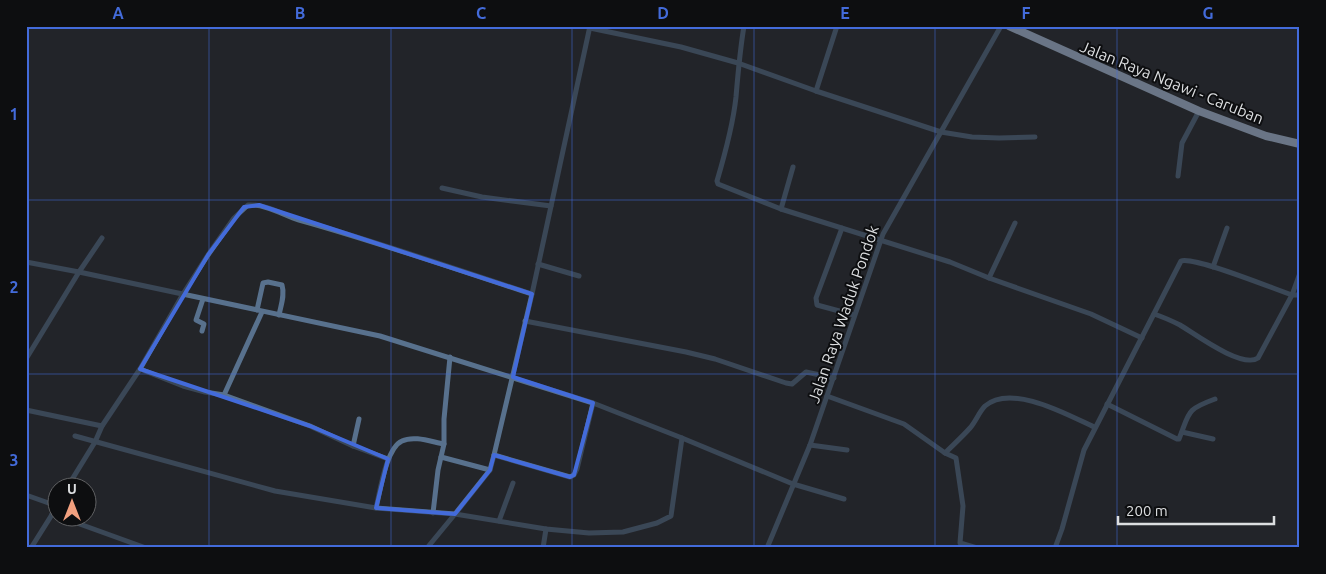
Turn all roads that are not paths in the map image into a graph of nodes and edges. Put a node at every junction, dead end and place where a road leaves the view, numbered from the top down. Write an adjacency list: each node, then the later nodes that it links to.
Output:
1 (744, 26): 6 (street)
2 (837, 26): 7 (street)
3 (1001, 26): 9 (street, Jalan Raya Waduk Pondok)
4 (1009, 26): 8 (highway, Jalan Raya Ngawi - Caruban)
5 (590, 27): 6 (street); 15 (street)
6 (738, 63): 7 (street); 16 (street)
7 (816, 91): 9 (street)
8 (1199, 111): 11 (highway, Jalan Raya Ngawi - Caruban); 13 (street)
9 (941, 132): 10 (street); 21 (street, Jalan Raya Waduk Pondok)
10 (1035, 137)
11 (1300, 144)
12 (793, 168): 16 (street)
13 (1178, 176)
14 (442, 188): 15 (street)
15 (551, 206): 23 (street)
16 (781, 209): 18 (street)
17 (1015, 224): 28 (street)
18 (842, 228): 21 (street); 37 (street)
19 (1227, 228): 24 (street)
20 (102, 238): 25 (street)
21 (880, 240): 28 (street); 37 (street, Jalan Raya Waduk Pondok)
22 (26, 262): 25 (street)
23 (538, 264): 27 (street); 30 (street)
24 (1213, 267): 31 (street); 35 (street)
25 (79, 272): 29 (street); 42 (street)
26 (1300, 273): 31 (street)
27 (579, 276)
28 (989, 278): 40 (street)
29 (183, 294): 30 (street); 33 (street); 43 (street)
30 (532, 294): 38 (street)
31 (1292, 295): 32 (street); 35 (street)
32 (1300, 295)
33 (203, 299): 34 (street); 39 (street)
34 (260, 311): 36 (street); 36 (street); 46 (street)
35 (1154, 314): 40 (street)
36 (279, 315): 41 (street)
37 (854, 315): 45 (street, Jalan Raya Waduk Pondok)
38 (526, 321): 44 (street); 45 (street)
39 (202, 331)
40 (1142, 338): 50 (street)
41 (450, 357): 44 (street); 60 (street)
42 (26, 359)
43 (140, 369): 46 (street); 53 (street)
44 (512, 377): 49 (street); 65 (street)
45 (834, 378): 47 (street, Jalan Raya Waduk Pondok)
46 (224, 395): 62 (street)
47 (827, 396): 61 (street, Jalan Raya Waduk Pondok); 64 (street)
48 (1214, 399): 55 (street)
49 (593, 403): 57 (street); 65 (street)
50 (1106, 404): 54 (street); 55 (street)
51 (26, 410): 53 (street)
52 (359, 419): 62 (street)
53 (102, 426): 59 (street)
54 (1094, 427): 64 (street); 88 (street)
55 (1182, 432): 58 (street)
56 (75, 436): 59 (street)
57 (682, 438): 71 (street); 81 (street)
58 (1213, 439)
59 (95, 442): 69 (street); 75 (street)
60 (444, 444): 66 (street); 67 (street)
61 (810, 445): 63 (street); 71 (street, Jalan Raya Waduk Pondok)
62 (353, 446): 67 (street)
63 (846, 450)
64 (945, 453): 87 (street)
65 (494, 455): 68 (street)
66 (442, 457): 68 (street); 76 (street)
67 (388, 459): 75 (street)
68 (490, 470): 77 (street)
69 (74, 476)
70 (513, 484): 79 (street)
71 (793, 484): 73 (street); 86 (street, Jalan Raya Waduk Pondok)
72 (26, 495): 74 (street)
73 (844, 499)
74 (48, 502)
75 (376, 508): 76 (street)
76 (434, 513): 77 (street)
77 (455, 514): 79 (street); 84 (street)
78 (48, 520): 83 (street)
79 (499, 521): 81 (street)
80 (86, 526): 82 (street)
81 (546, 529): 85 (street)
82 (145, 547)
83 (31, 548)
84 (427, 548)
85 (544, 548)
86 (767, 548)
87 (977, 548)
88 (1055, 548)

